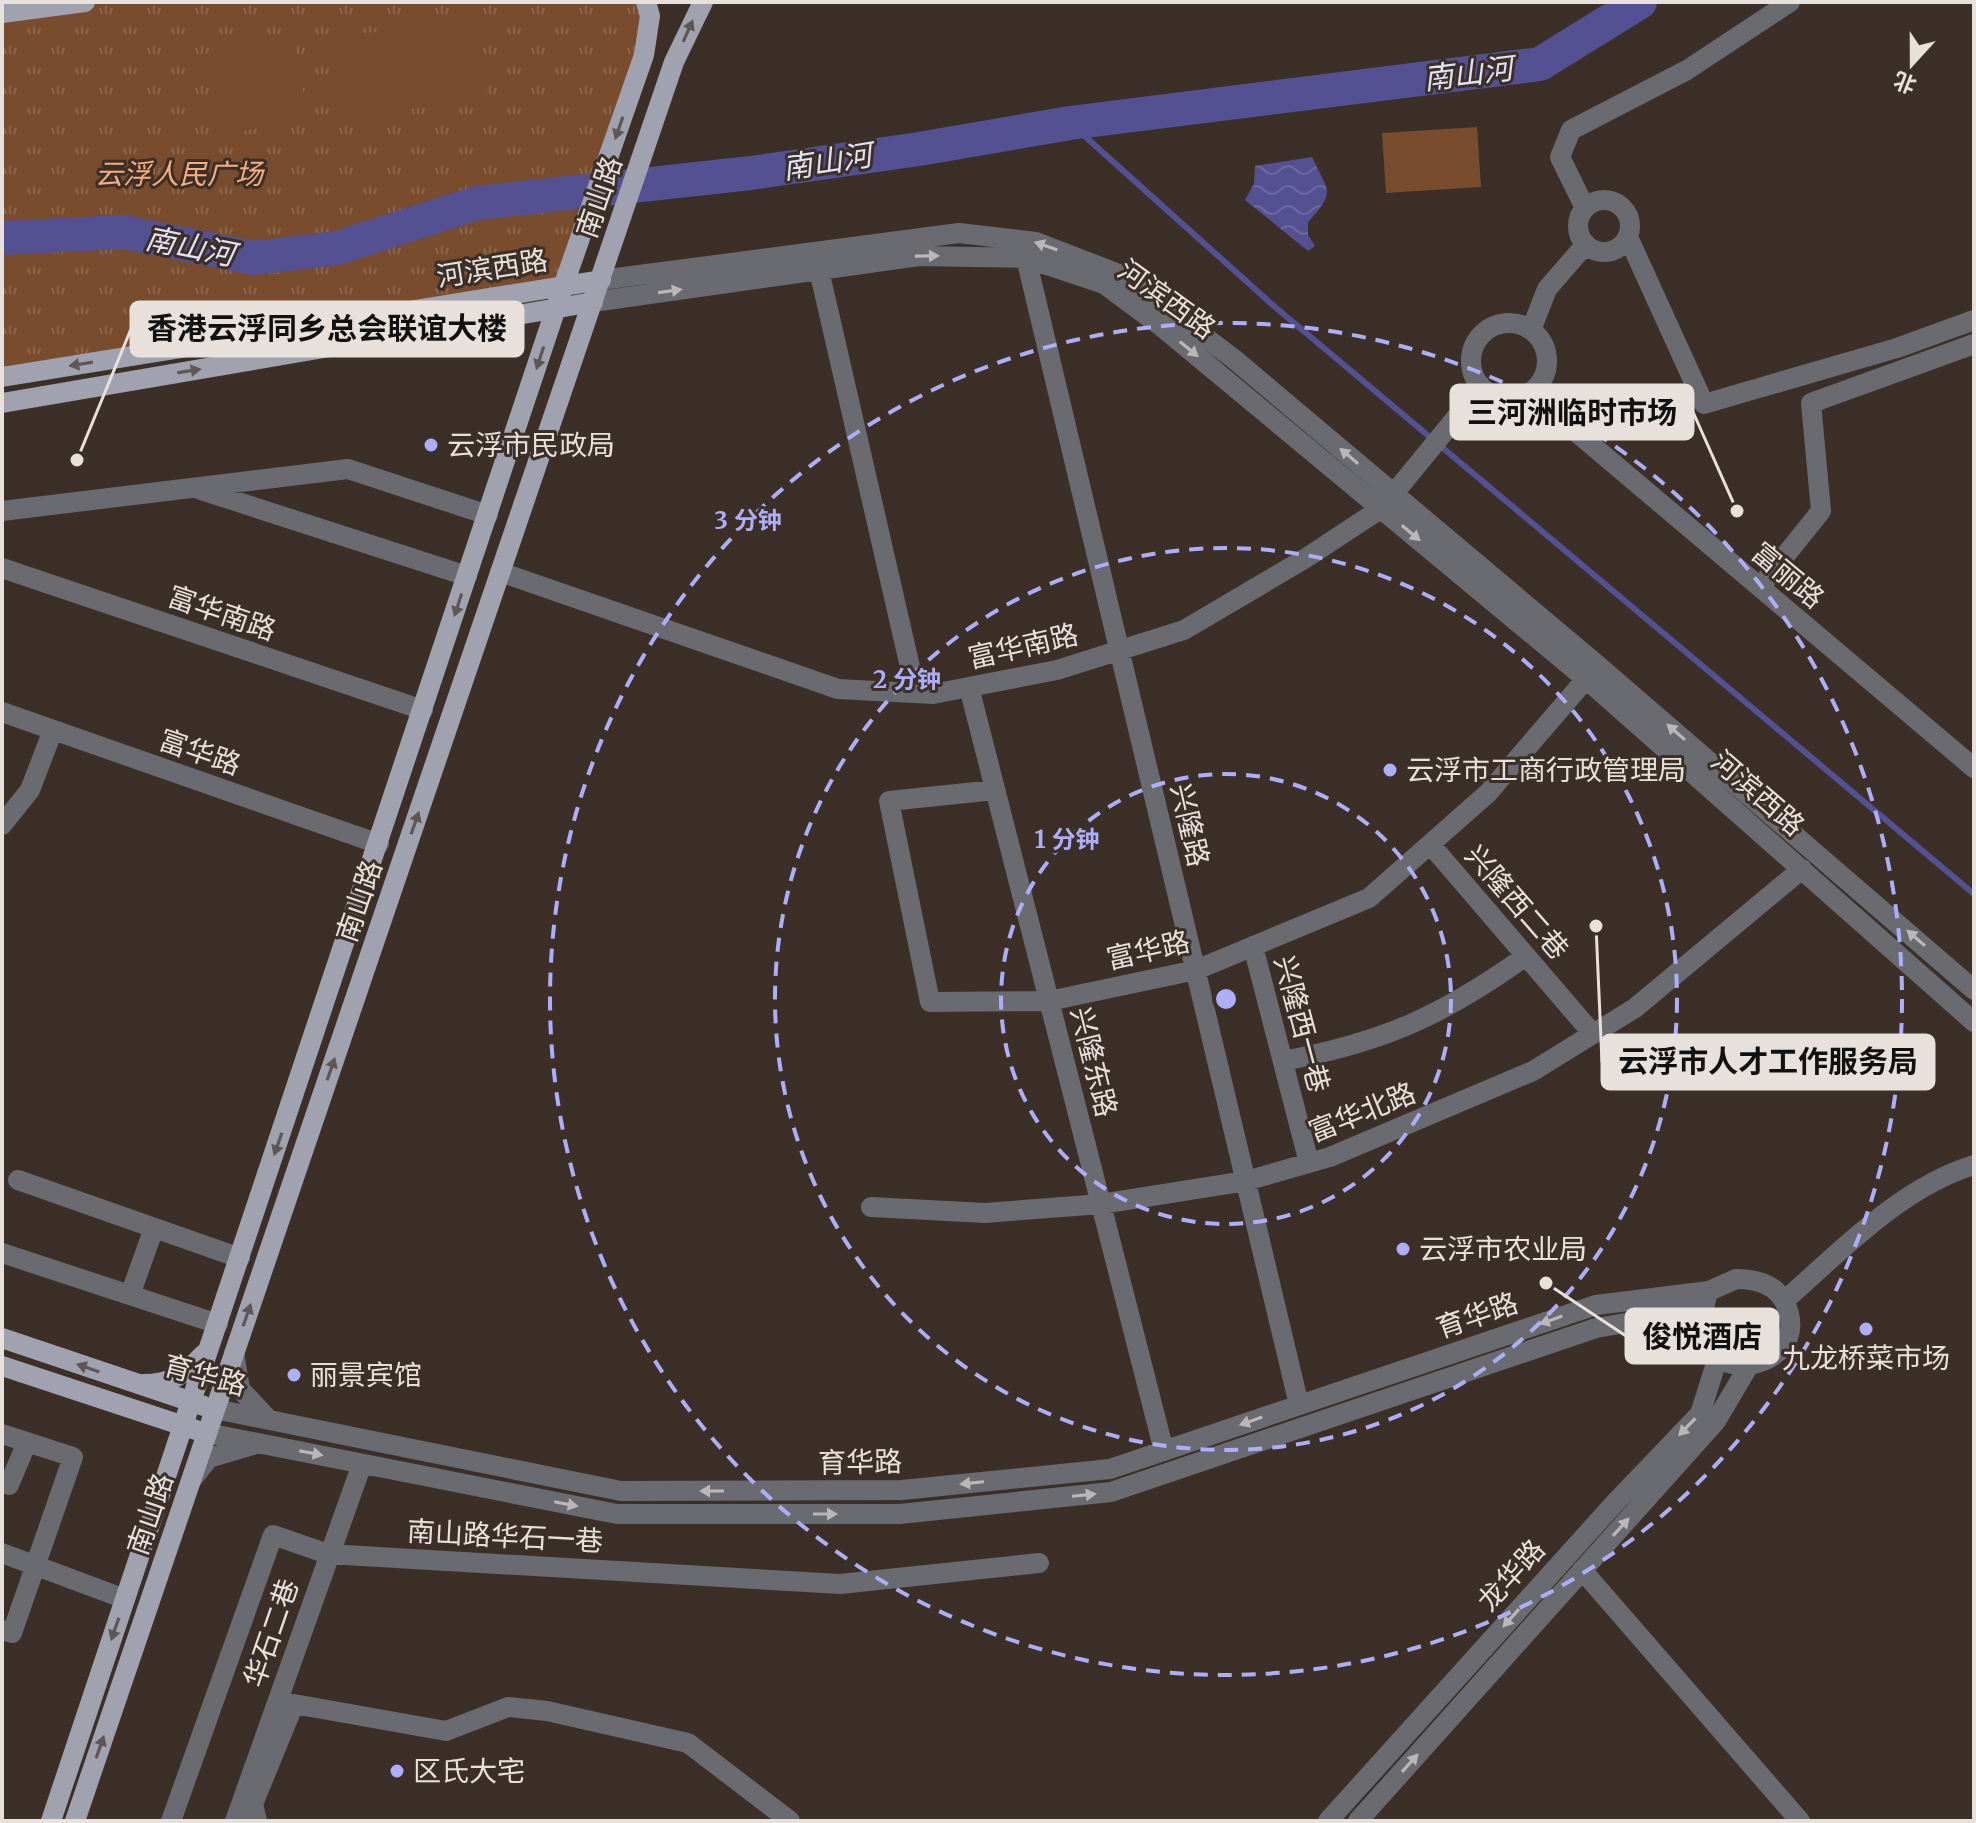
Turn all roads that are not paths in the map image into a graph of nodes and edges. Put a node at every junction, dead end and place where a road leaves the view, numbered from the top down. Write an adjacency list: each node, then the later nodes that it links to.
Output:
1 (85, 2): 5 (main road)
2 (646, 2): 12 (main road, 南山路, one-way to 12)
3 (703, 2): 11 (main road, 南山路, one-way to 3)
4 (1790, 2): 6 (street)
5 (2, 13)
6 (1585, 208): 7 (street); 8 (street)
7 (1628, 237): 8 (street); 15 (street)
8 (1586, 244): 16 (street)
9 (1026, 258): 10 (street, 河滨西路, one-way to 9); 23 (street, 河滨西路, one-way to 23); 30 (street, 兴隆路)
10 (819, 270): 13 (street, 河滨西路, one-way to 10); 33 (street)
11 (601, 280): 12 (main road, 河滨西路); 13 (main road, 南山路); 23 (street, 河滨西路, one-way to 11)
12 (564, 284): 14 (main road, 南山路); 18 (main road, 河滨西路, one-way to 18)
13 (593, 302): 14 (main road, 河滨西路); 27 (main road, 南山路)
14 (555, 311): 21 (main road, 河滨西路, one-way to 14); 25 (main road, 南山路, one-way to 25)
15 (1974, 320)
16 (1531, 330): 19 (street); 20 (street)
17 (1974, 344): 29 (street)
18 (2, 377)
19 (1530, 393): 20 (street); 29 (street, 富丽路)
20 (1474, 395): 23 (street, 富华南路)
21 (2, 403)
22 (195, 488): 24 (street); 25 (street); 28 (street)
23 (1388, 501): 30 (street, 富华南路); 31 (street, 河滨西路, one-way to 31); 46 (street, 河滨西路, one-way to 23)
24 (2, 511)
25 (488, 515): 28 (main road, 南山路)
26 (2, 568): 34 (street, 富华南路)
27 (500, 572): 33 (street, 富华南路); 66 (main road, 南山路, one-way to 27)
28 (467, 576): 34 (main road, 南山路, one-way to 34)
29 (1760, 587): 37 (street, 富丽路)
30 (1120, 651): 32 (street, 富华南路); 45 (street, 兴隆路)
31 (1586, 679): 41 (street, 富华路); 42 (street, 河滨西路)
32 (969, 687): 33 (street, 富华南路); 38 (street, 兴隆东路)
33 (916, 693)
34 (423, 710): 40 (main road, 南山路)
35 (2, 712): 36 (street, 富华路)
36 (53, 730): 39 (street); 40 (street, 富华路)
37 (1974, 768)
38 (995, 790): 47 (street, 兴隆东路); 47 (street, 富华路)
39 (2, 825)
40 (379, 844): 59 (main road, 南山路, one-way to 59)
41 (1430, 844): 43 (street, 富华路); 44 (street, 兴隆西二巷)
42 (1802, 869): 48 (street, 河滨西路); 49 (street, 富华北路)
43 (1253, 946): 45 (street, 富华路); 50 (street, 兴隆西一巷)
44 (1526, 956): 49 (street, 兴隆西二巷); 50 (street)
45 (1196, 970): 47 (street, 富华路); 54 (street, 兴隆路)
46 (1974, 990)
47 (1049, 1001): 55 (street, 兴隆东路)
48 (1974, 1022)
49 (1593, 1034): 51 (street, 富华北路)
50 (1283, 1061): 51 (street, 兴隆西一巷)
51 (1309, 1163): 54 (street, 富华北路)
52 (1974, 1165): 62 (street)
53 (18, 1180): 57 (street)
54 (1246, 1181): 55 (street, 富华北路); 72 (street, 兴隆路)
55 (1101, 1204): 56 (street, 富华北路); 81 (street, 兴隆东路)
56 (871, 1207)
57 (154, 1228): 59 (street); 60 (street)
58 (2, 1253): 60 (street)
59 (240, 1258): 63 (main road, 南山路)
60 (130, 1295): 63 (street)
61 (1706, 1301): 62 (street); 67 (street); 72 (street, 育华路, one-way to 72); 82 (street, 育华路, one-way to 61)
62 (1784, 1301): 69 (street, 龙华路)
63 (218, 1324): 65 (main road, 南山路)
64 (2, 1338): 70 (main road, 育华路, one-way to 64)
65 (210, 1348): 70 (main road); 71 (main road, 南山路)
66 (234, 1353): 74 (main road, 南山路); 75 (street)
67 (1718, 1357): 69 (street); 99 (street, 龙华路, one-way to 99)
68 (2, 1366): 73 (main road, 育华路)
69 (1748, 1367): 90 (street, 龙华路, one-way to 69)
70 (136, 1385): 71 (main road, 育华路)
71 (191, 1404): 74 (main road, 育华路); 76 (main road, 南山路)
72 (1299, 1405): 81 (street, 育华路, one-way to 81)
73 (128, 1409): 76 (main road, 育华路); 83 (main road)
74 (215, 1409): 75 (street, 育华路); 77 (main road, 南山路)
75 (269, 1420): 81 (street, 育华路, one-way to 75)
76 (183, 1428): 77 (main road, 育华路); 83 (main road, 南山路)
77 (207, 1433): 80 (street, 育华路); 84 (main road, 南山路)
78 (2, 1434): 79 (street)
79 (27, 1442): 85 (street); 89 (street)
80 (261, 1443): 82 (street, 育华路, one-way to 82); 84 (street)
81 (1164, 1451)
82 (362, 1464): 87 (street, 华石二巷)
83 (168, 1472): 91 (main road, 南山路)
84 (191, 1481): 94 (main road, 南山路, one-way to 84)
85 (2, 1483)
86 (2, 1553): 89 (street)
87 (328, 1554): 88 (street, 南山路华石一巷); 95 (street, 南山路华石一巷); 96 (street, 华石二巷)
88 (1039, 1563)
89 (35, 1565): 91 (street); 92 (street)
90 (1582, 1570): 100 (street, 龙华路, one-way to 90); 101 (street)
91 (125, 1599): 93 (main road, 南山路, one-way to 93)
92 (2, 1630)
93 (51, 1821)
94 (75, 1821)
95 (171, 1821)
96 (235, 1821)
97 (257, 1821): 98 (street, 华石二巷)
98 (790, 1821)
99 (1328, 1821)
100 (1358, 1821)
101 (1800, 1821)

